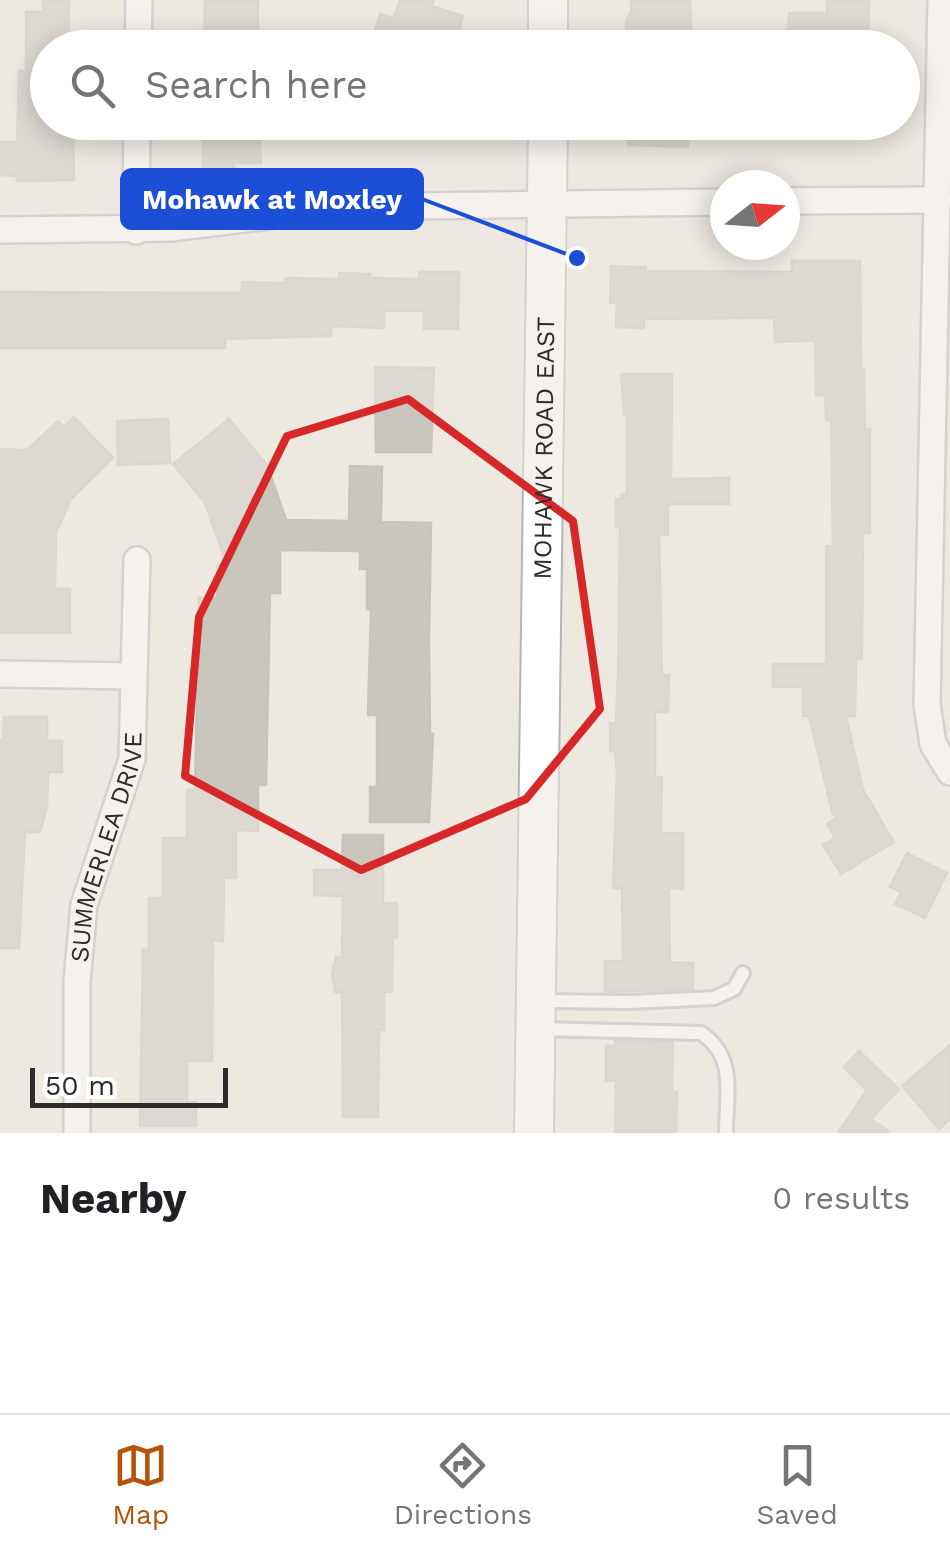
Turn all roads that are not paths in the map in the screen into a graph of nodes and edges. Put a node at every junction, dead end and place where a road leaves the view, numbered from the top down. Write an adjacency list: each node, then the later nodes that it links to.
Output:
1 (139, 0): 4 (street)
2 (548, 0): 5 (main road)
3 (941, 0): 8 (street)
4 (138, 30)
5 (548, 30)
6 (137, 140): 13 (street)
7 (548, 140): 11 (main road, MOHAWK ROAD EAST)
8 (938, 200): 9 (street); 17 (street)
9 (800, 201)
10 (710, 202): 11 (street)
11 (548, 204): 13 (street); 19 (main road, MOHAWK ROAD EAST)
12 (0, 230): 13 (street)
13 (136, 230)
14 (138, 560): 16 (street, SUMMERLEA DRIVE)
15 (0, 674): 16 (street)
16 (133, 676): 20 (street, SUMMERLEA DRIVE)
17 (949, 771)
18 (743, 973): 19 (lane)
19 (536, 1015): 21 (main road, MOHAWK ROAD EAST); 22 (lane)
20 (77, 1133)
21 (534, 1133)
22 (726, 1133)

